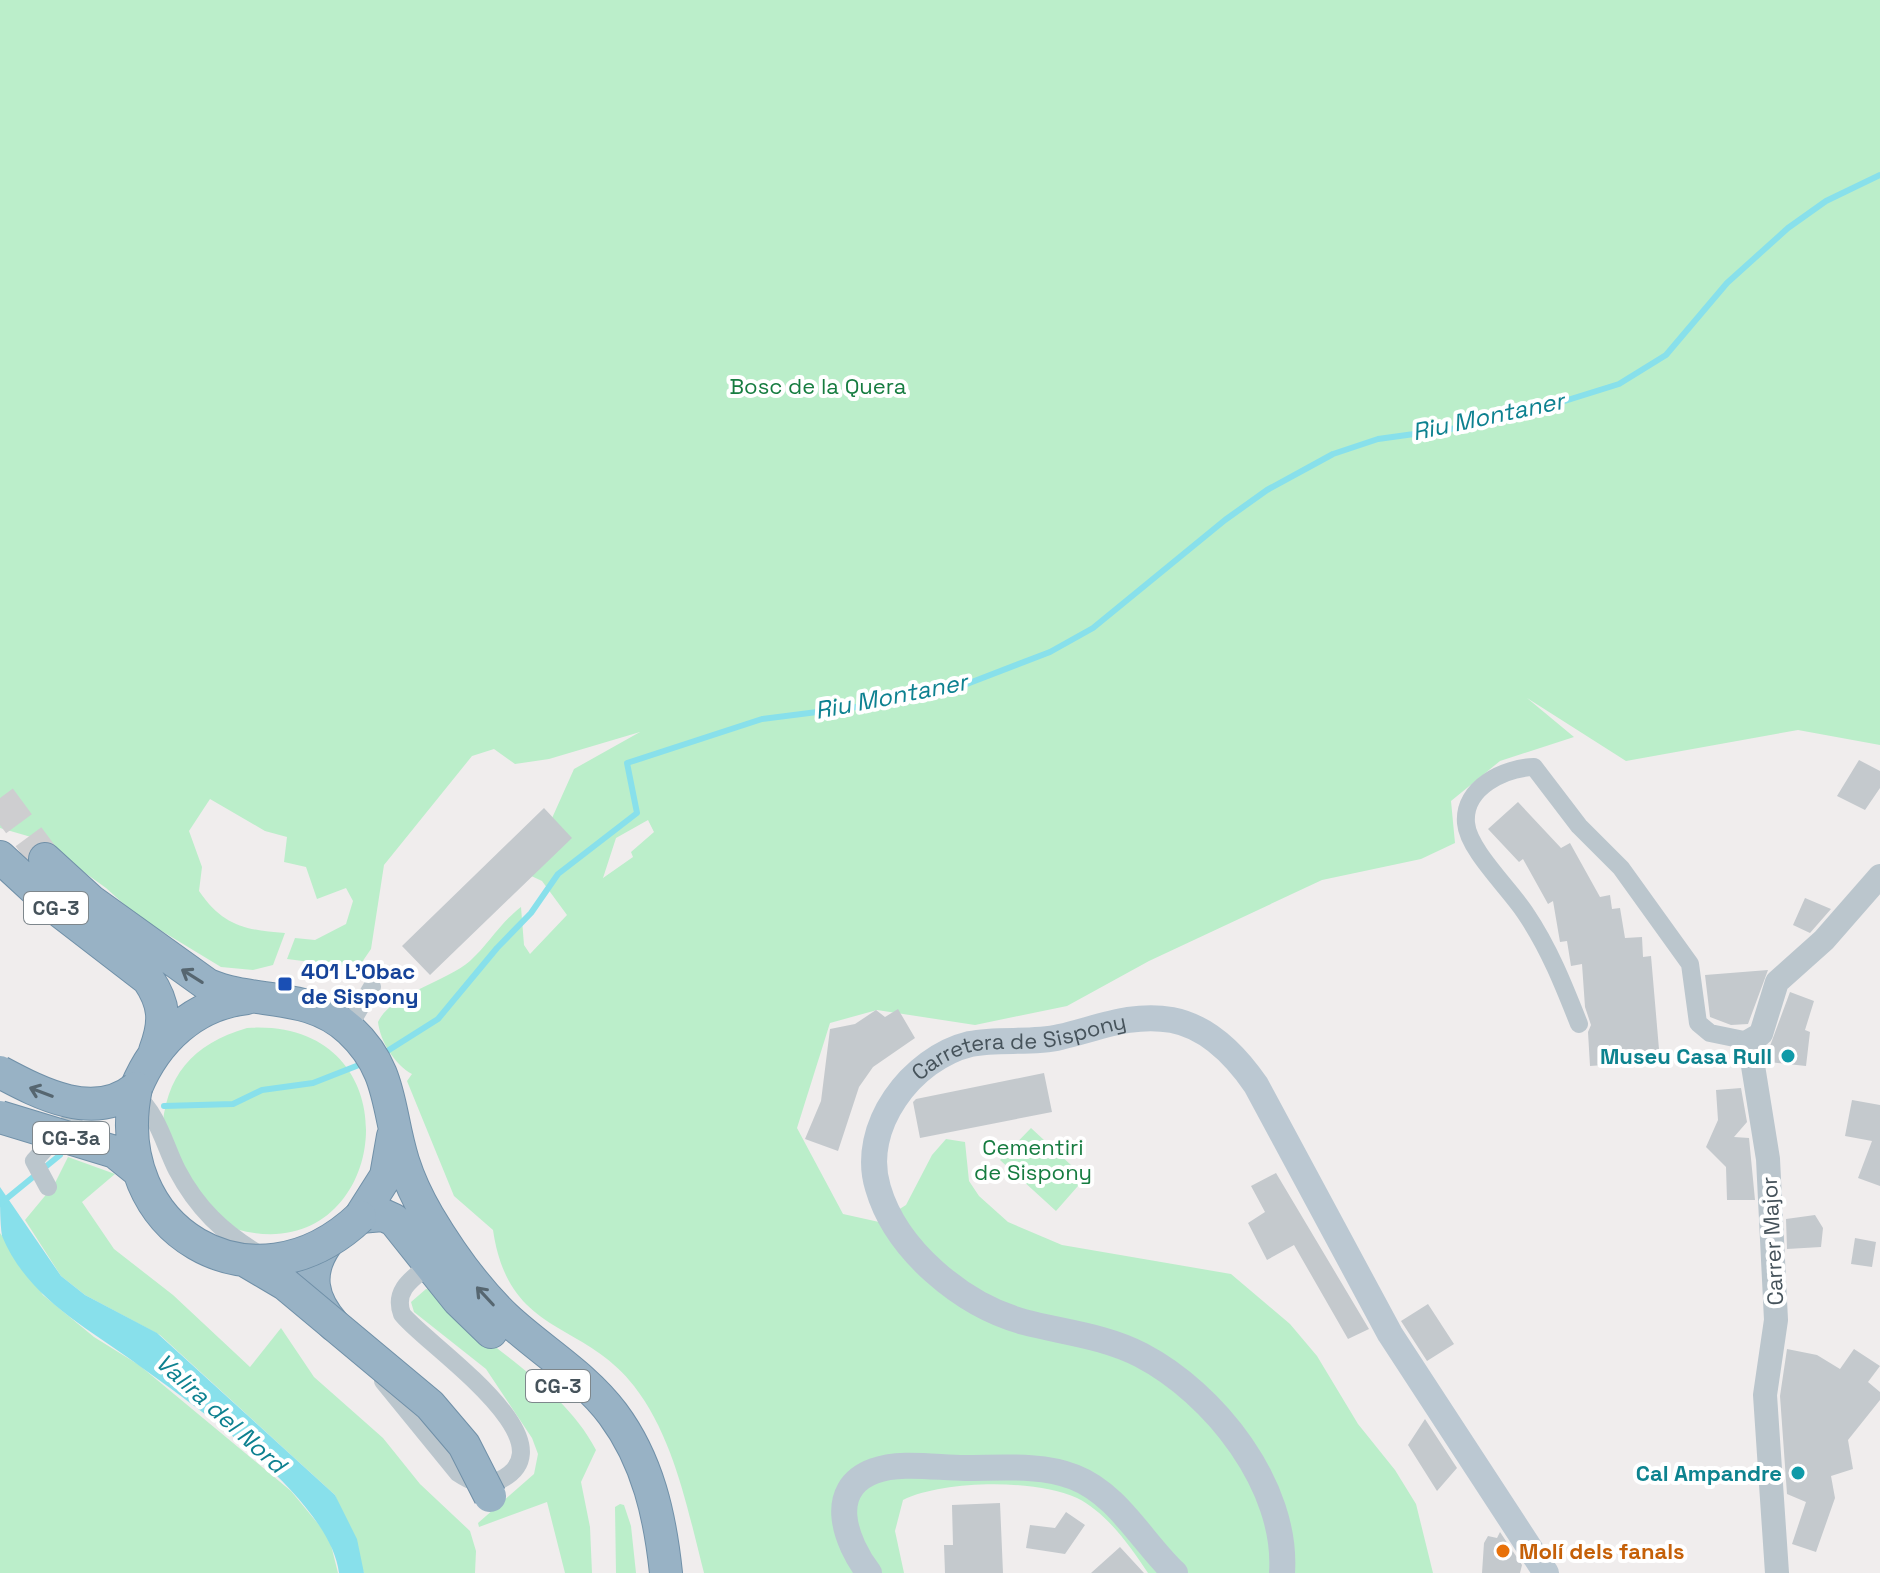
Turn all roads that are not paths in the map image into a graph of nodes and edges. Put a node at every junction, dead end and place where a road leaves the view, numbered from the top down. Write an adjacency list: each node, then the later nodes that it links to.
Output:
1 (0, 857): 9 (highway, CG-3)
2 (45, 859): 5 (highway, CG-3, one-way to 2)
3 (1880, 876): 8 (street)
4 (372, 987): 7 (street)
5 (258, 997): 7 (highway, CG-3); 9 (highway, CG-3)
6 (1579, 1024): 8 (street)
7 (348, 1028): 13 (highway, CG-3)
8 (1749, 1041): 29 (street, Carrer Major)
9 (155, 1051): 11 (highway, CG-3)
10 (0, 1072): 11 (highway, CG-3a, one-way to 10, bridge)
11 (136, 1088): 14 (highway, CG-3, bridge)
12 (0, 1117): 14 (highway, CG-3a, bridge)
13 (394, 1125): 16 (highway, CG-3); 17 (highway, CG-3)
14 (136, 1169): 19 (highway, CG-3, bridge)
15 (48, 1187): 20 (street)
16 (360, 1217): 17 (highway, CG-3); 18 (highway, CG-3, bridge)
17 (421, 1230): 20 (highway, CG-3); 24 (highway, CG-3, one-way to 17)
18 (326, 1244): 19 (highway, CG-3, bridge); 21 (highway, bridge)
19 (241, 1259): 21 (highway, bridge)
20 (429, 1265): 23 (highway, CG-3)
21 (336, 1328): 22 (highway, bridge)
22 (490, 1496)
23 (648, 1573)
24 (666, 1573)
25 (869, 1573): 26 (main road)
26 (1175, 1573)
27 (1282, 1573): 28 (main road, Carretera de Sispony)
28 (1546, 1573)
29 (1777, 1573)

